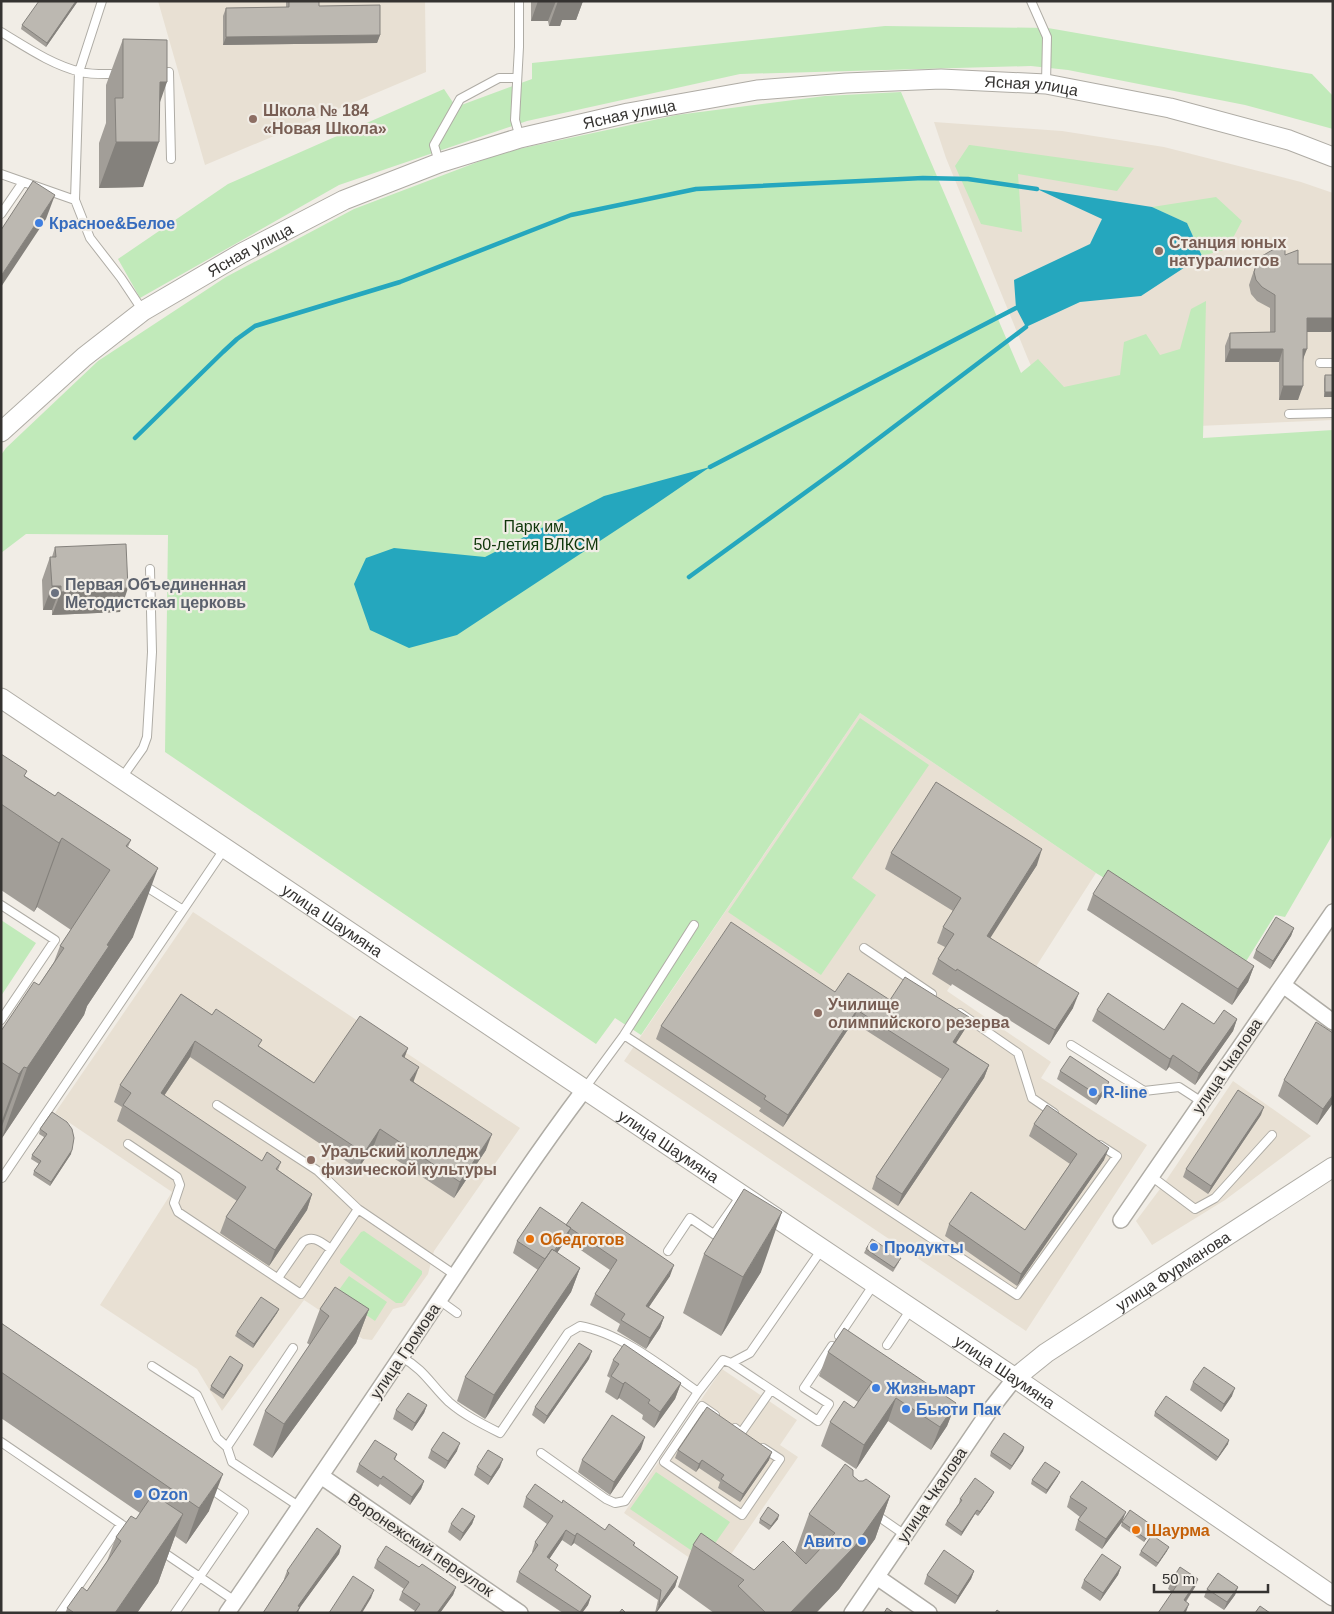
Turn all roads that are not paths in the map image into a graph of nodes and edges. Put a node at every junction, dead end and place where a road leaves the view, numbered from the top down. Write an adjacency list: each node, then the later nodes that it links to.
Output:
1 (102, 1): 5 (lane)
2 (519, 1): 8 (lane)
3 (1031, 1): 9 (lane)
4 (1, 32): 5 (lane)
5 (79, 72): 7 (lane); 16 (lane)
6 (151, 73): 12 (lane)
7 (123, 74)
8 (517, 78): 10 (lane); 13 (lane)
9 (1046, 84): 10 (street, Ясная улица); 11 (street, Ясная улица)
10 (520, 138): 13 (street, Ясная улица)
11 (1333, 157)
12 (171, 159)
13 (439, 163): 18 (street, Ясная улица)
14 (1, 174): 15 (lane)
15 (23, 182): 16 (lane); 17 (lane)
16 (75, 200): 18 (lane)
17 (1, 214)
18 (143, 311): 23 (street, Ясная улица)
19 (1333, 363): 20 (lane)
20 (1320, 364)
21 (1333, 413): 22 (lane)
22 (1290, 414)
23 (1, 432)
24 (150, 569): 26 (lane)
25 (1, 698): 26 (street, улица Шаумяна)
26 (121, 780): 27 (street, улица Шаумяна)
27 (225, 848): 30 (lane); 41 (street, улица Шаумяна)
28 (138, 881): 30 (lane)
29 (1, 905): 37 (lane)
30 (183, 910): 50 (lane)
31 (1333, 912): 34 (street, улица Чкалова)
32 (694, 925): 39 (lane)
33 (864, 948): 35 (lane)
34 (1283, 985): 38 (street); 42 (street, улица Чкалова)
35 (937, 998)
36 (953, 1009): 44 (lane)
37 (1, 1020)
38 (1333, 1022)
39 (624, 1034): 41 (lane); 46 (lane)
40 (1071, 1045): 42 (lane)
41 (584, 1090): 51 (street, улица Шаумяна); 59 (street, улица Громова)
42 (1202, 1102): 49 (street, улица Чкалова)
43 (217, 1105): 52 (lane)
44 (1063, 1119)
45 (1272, 1135): 49 (lane)
46 (1094, 1140)
47 (128, 1144): 60 (lane)
48 (1333, 1167): 70 (street, улица Фурманова)
49 (1151, 1176): 53 (street, улица Чкалова)
50 (1, 1178)
51 (741, 1195): 54 (lane); 57 (street, улица Шаумяна)
52 (358, 1209): 56 (lane); 59 (lane)
53 (1121, 1220)
54 (714, 1234): 55 (lane); 58 (lane)
55 (728, 1244)
56 (331, 1249): 60 (lane); 60 (lane)
57 (822, 1249): 61 (street, улица Шаумяна); 68 (lane)
58 (668, 1251)
59 (455, 1275): 62 (street, улица Громова)
60 (278, 1278)
61 (874, 1284): 63 (street, улица Шаумяна); 71 (lane)
62 (439, 1300): 64 (lane); 67 (street, улица Громова)
63 (911, 1309): 65 (lane); 70 (street, улица Шаумяна)
64 (457, 1313)
65 (887, 1345)
66 (293, 1348): 77 (lane)
67 (401, 1357): 72 (lane); 79 (street, улица Громова)
68 (731, 1363): 71 (lane); 72 (lane)
69 (152, 1366): 77 (lane)
70 (1015, 1378): 85 (street, улица Чкалова); 89 (street, улица Шаумяна)
71 (771, 1390): 73 (lane)
72 (698, 1392): 78 (lane)
73 (741, 1433): 74 (lane); 76 (lane)
74 (749, 1438)
75 (1, 1442): 83 (lane)
76 (757, 1443)
77 (227, 1447): 81 (lane)
78 (541, 1453)
79 (321, 1476): 81 (street, улица Громова); 93 (street, Воронежский переулок)
80 (204, 1484): 87 (lane)
81 (300, 1507): 90 (street, улица Громова)
82 (865, 1507): 85 (lane)
83 (121, 1524): 84 (lane); 91 (lane)
84 (136, 1535)
85 (905, 1535): 88 (street, улица Чкалова)
86 (152, 1545): 87 (lane)
87 (199, 1577): 90 (lane); 92 (lane)
88 (877, 1577): 94 (street, улица Чкалова); 95 (street)
89 (1333, 1596)
90 (231, 1607)
91 (60, 1613)
92 (175, 1613)
93 (520, 1613)
94 (852, 1613)
95 (928, 1613)

